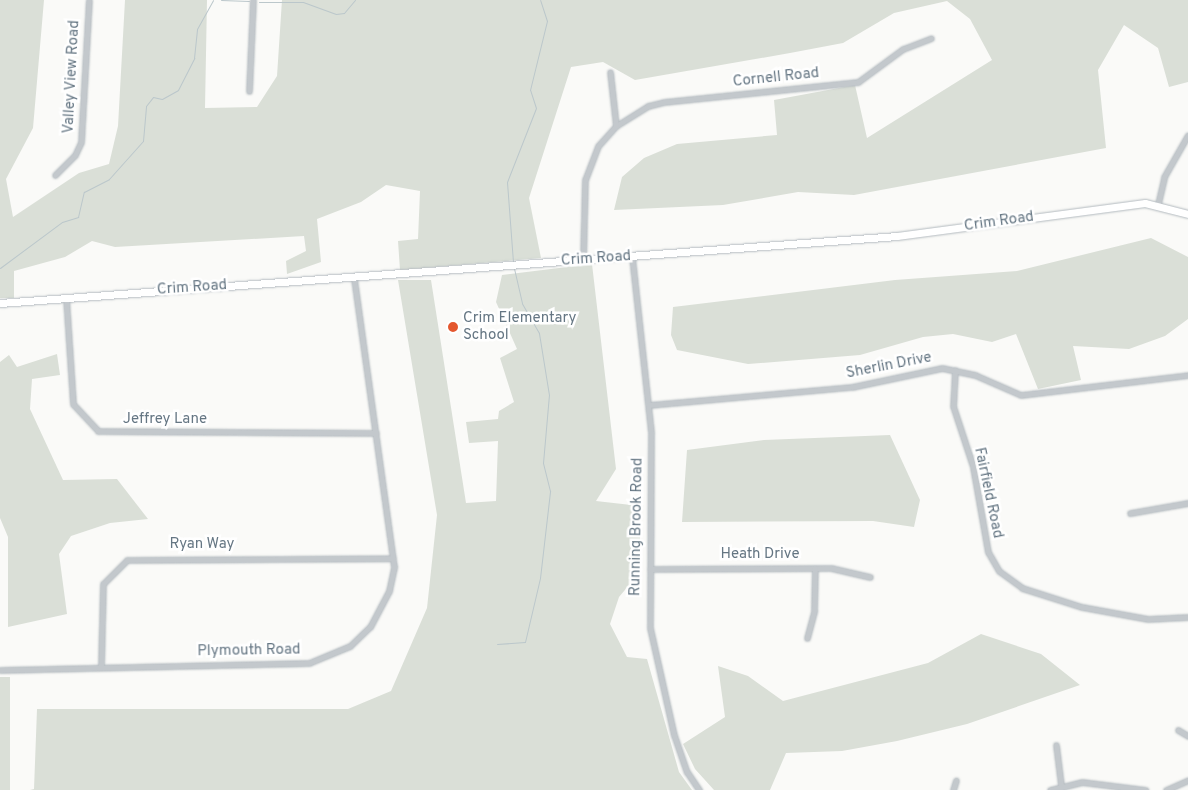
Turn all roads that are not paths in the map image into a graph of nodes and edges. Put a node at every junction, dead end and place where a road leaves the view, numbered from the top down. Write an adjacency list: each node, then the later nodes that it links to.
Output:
1 (89, 0): 8 (street, Valley View Road)
2 (253, 0): 5 (street)
3 (931, 38): 6 (street, Cornell Road)
4 (610, 72): 6 (street)
5 (249, 91)
6 (616, 126): 12 (street)
7 (1188, 135): 9 (street)
8 (55, 175)
9 (1158, 204): 10 (street, Crim Road); 11 (street, Crim Road)
10 (1188, 214)
11 (632, 257): 12 (street, Crim Road); 18 (street, Running Brook Road)
12 (583, 260): 13 (street, Crim Road)
13 (354, 277): 14 (street, Crim Road); 19 (street, Plymouth Road)
14 (66, 298): 15 (street, Crim Road); 19 (street, Jeffrey Lane)
15 (0, 303)
16 (955, 370): 17 (street, Sherlin Drive); 18 (street, Sherlin Drive); 26 (street, Fairfield Road)
17 (1188, 375)
18 (649, 405): 24 (street, Running Brook Road)
19 (376, 433): 22 (street, Plymouth Road)
20 (1188, 503): 21 (street)
21 (1130, 513)
22 (393, 558): 28 (street, Plymouth Road); 28 (street, Ryan Way)
23 (815, 568): 24 (street, Heath Drive); 25 (street, Heath Drive); 27 (street)
24 (650, 569): 37 (street, Running Brook Road)
25 (870, 577)
26 (1188, 617)
27 (806, 638)
28 (101, 665): 29 (street, Plymouth Road)
29 (0, 670)
30 (1178, 730): 31 (street)
31 (1188, 736)
32 (1056, 744): 35 (street)
33 (956, 780): 38 (street)
34 (1188, 780): 36 (street)
35 (1061, 785): 39 (street); 40 (street)
36 (1178, 788): 41 (street)
37 (699, 790)
38 (954, 790)
39 (1050, 790)
40 (1145, 790)
41 (1166, 790)

